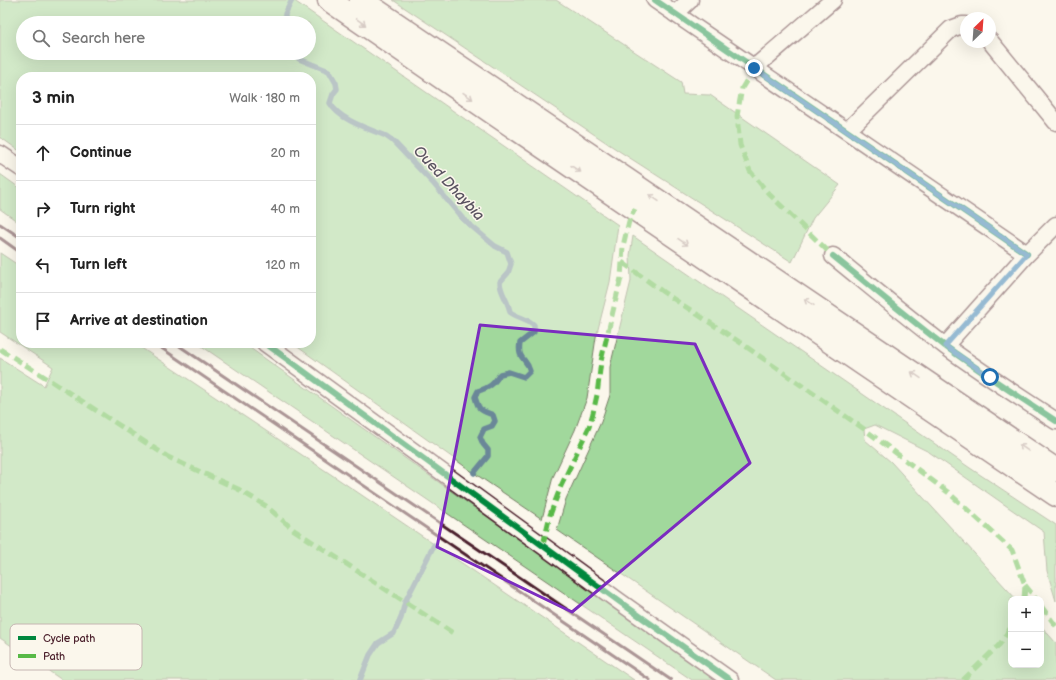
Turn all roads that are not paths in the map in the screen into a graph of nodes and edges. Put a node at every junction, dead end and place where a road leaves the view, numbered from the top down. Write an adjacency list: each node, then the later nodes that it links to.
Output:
1 (329, 0): 21 (main road, one-way to 21)
2 (361, 0): 20 (main road, one-way to 2)
3 (655, 0): 6 (street)
4 (690, 0): 6 (street)
5 (833, 0): 9 (street)
6 (675, 14): 9 (street)
7 (960, 26): 11 (street)
8 (996, 48): 10 (street)
9 (754, 68): 11 (street)
10 (1056, 122)
11 (847, 131): 15 (street)
12 (0, 154): 13 (street)
13 (16, 165)
14 (1056, 225): 15 (street)
15 (1027, 254): 17 (street)
16 (833, 256): 17 (street)
17 (945, 346): 19 (street)
18 (272, 348): 22 (street)
19 (1056, 421)
20 (1056, 470)
21 (1056, 495)
22 (730, 680)

